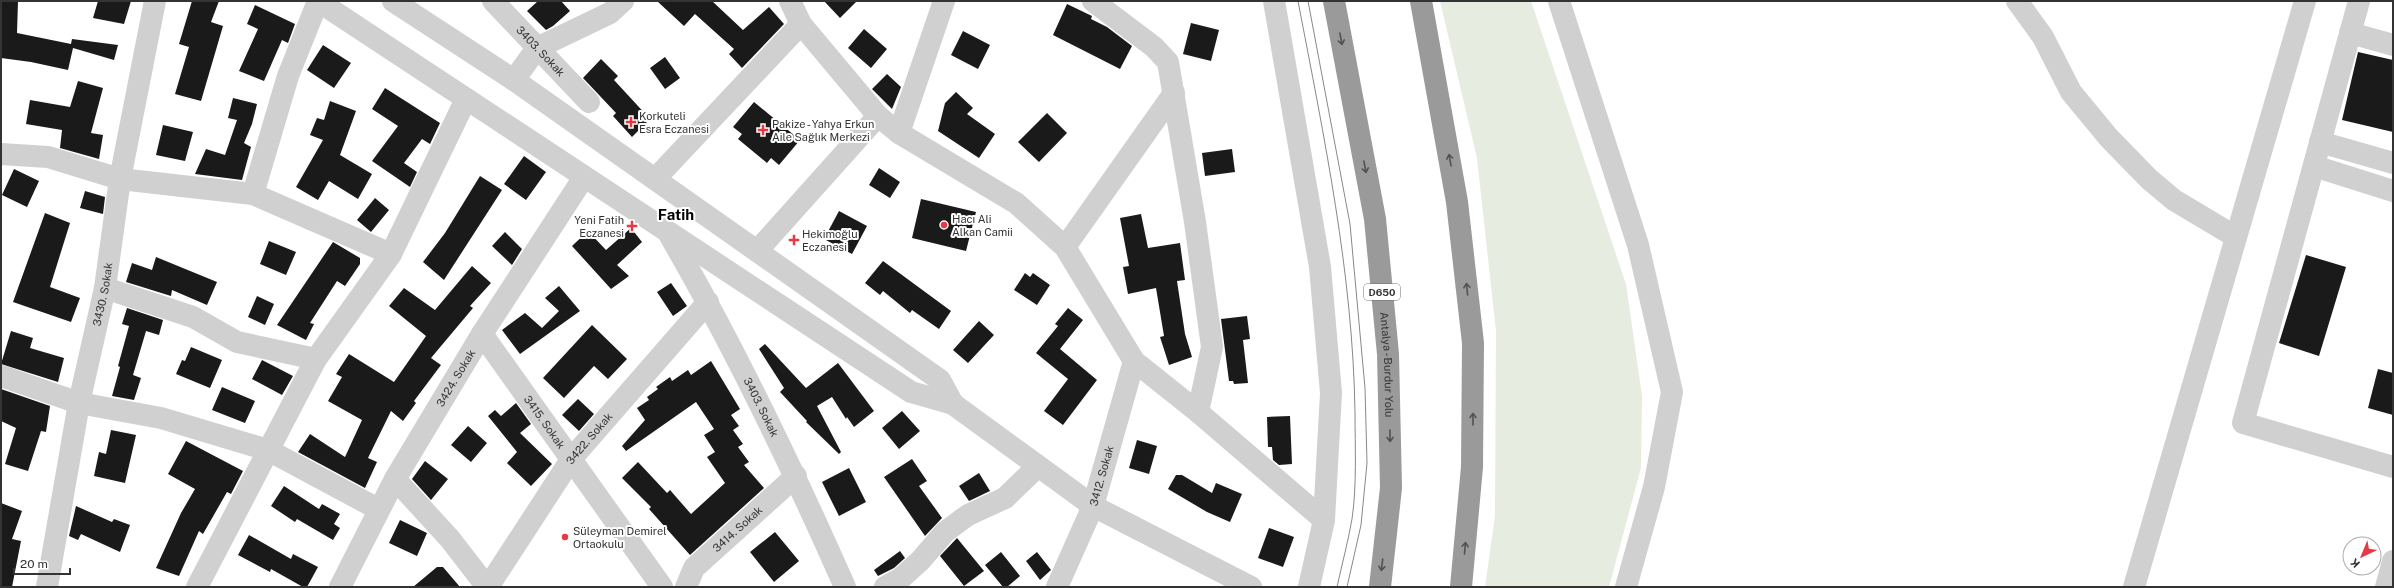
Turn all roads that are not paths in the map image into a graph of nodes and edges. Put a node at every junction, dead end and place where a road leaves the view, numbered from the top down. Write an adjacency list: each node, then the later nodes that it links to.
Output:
1 (155, 1): 31 (street, 3430. Sokak)
2 (318, 1): 22 (street); 34 (street)
3 (393, 1): 20 (street)
4 (493, 1): 19 (street, 3403. Sokak)
5 (623, 1): 19 (street)
6 (790, 1): 16 (street)
7 (944, 1): 25 (street)
8 (1093, 1): 21 (street)
9 (1274, 1): 57 (street)
10 (1334, 1): 70 (highway, Antalya - Burdur Yolu / D650, one-way to 70)
11 (1421, 1): 71 (highway, one-way to 11)
12 (1560, 1): 72 (street)
13 (2017, 1): 36 (street)
14 (2305, 1): 36 (street)
15 (2359, 1): 17 (street)
16 (801, 24): 24 (street); 32 (street)
17 (2350, 32): 18 (street); 26 (street)
18 (2393, 45)
19 (537, 48): 20 (street); 23 (street, 3403. Sokak)
20 (514, 80): 32 (street)
21 (1174, 92): 37 (street); 48 (street)
22 (466, 99): 30 (street); 39 (street)
23 (589, 102)
24 (878, 116): 25 (street); 38 (street)
25 (899, 133): 37 (street)
26 (2320, 142): 28 (street); 29 (street)
27 (1, 154): 31 (street)
28 (2393, 163)
29 (2314, 166): 33 (street); 52 (street)
30 (584, 177): 35 (street); 42 (street, 3424. Sokak)
31 (120, 179): 34 (street); 40 (street, 3430. Sokak)
32 (654, 179): 38 (street)
33 (2393, 191)
34 (253, 194): 39 (street)
35 (668, 232): 41 (street, 3403. Sokak); 47 (street)
36 (2236, 237): 73 (street)
37 (1065, 247): 44 (street)
38 (757, 251): 47 (street)
39 (391, 254): 43 (street)
40 (105, 288): 43 (street); 46 (street, 3430. Sokak)
41 (708, 302): 50 (street, 3422. Sokak); 53 (street, 3403. Sokak)
42 (482, 334): 50 (street, 3415. Sokak); 54 (street, 3424. Sokak)
43 (316, 359): 49 (street)
44 (1134, 361): 48 (street); 55 (street, 3412. Sokak)
45 (1, 376): 46 (street)
46 (79, 402): 49 (street); 59 (street, 3430. Sokak)
47 (953, 404): 51 (street)
48 (1198, 412): 57 (street)
49 (268, 450): 56 (street); 60 (street)
50 (572, 458): 62 (street, 3422. Sokak); 63 (street, 3415. Sokak)
51 (1038, 466): 55 (street); 66 (street)
52 (2393, 467)
53 (796, 476): 64 (street, 3414. Sokak); 65 (street, 3403. Sokak)
54 (395, 479): 56 (street, 3424. Sokak); 62 (street)
55 (1094, 506): 67 (street, 3412. Sokak); 68 (street)
56 (378, 509): 61 (street, 3424. Sokak)
57 (1324, 520): 69 (street)
58 (2393, 561): 74 (street)
59 (47, 587)
60 (197, 587)
61 (340, 587)
62 (487, 587)
63 (662, 587)
64 (686, 587)
65 (845, 587)
66 (885, 587)
67 (1057, 587)
68 (1251, 587)
69 (1308, 587)
70 (1380, 587)
71 (1461, 587)
72 (1626, 587)
73 (2134, 587)
74 (2386, 587)

